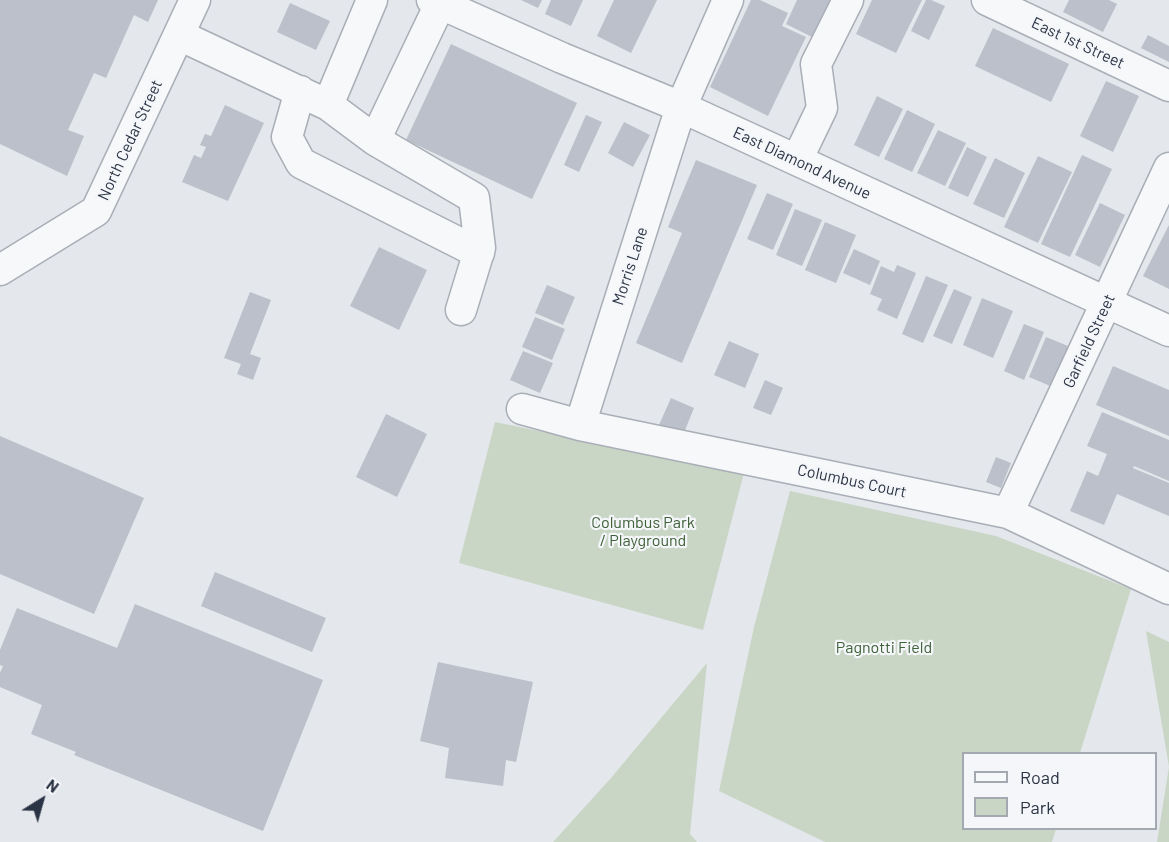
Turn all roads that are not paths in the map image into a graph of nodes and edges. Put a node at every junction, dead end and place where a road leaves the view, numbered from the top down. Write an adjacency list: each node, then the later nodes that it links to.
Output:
1 (195, 0): 7 (street, North Cedar Street)
2 (372, 0): 10 (street)
3 (728, 0): 11 (street, Morris Lane)
4 (848, 0): 13 (street)
5 (989, 0): 8 (street, East 1st Street)
6 (436, 2): 11 (street, East Diamond Avenue); 12 (street)
7 (179, 35): 9 (street); 16 (street, North Cedar Street)
8 (1169, 86)
9 (300, 91): 10 (street); 15 (street)
10 (328, 105): 12 (street)
11 (681, 107): 13 (street, East Diamond Avenue); 21 (street, Morris Lane)
12 (375, 140): 15 (street)
13 (797, 160): 17 (street, East Diamond Avenue)
14 (1169, 168): 17 (street, Garfield Street)
15 (479, 253): 18 (street)
16 (0, 270)
17 (1107, 302): 19 (street, East Diamond Avenue); 22 (street, Garfield Street)
18 (461, 310)
19 (1169, 331)
20 (522, 409): 21 (street, Columbus Court)
21 (580, 425): 22 (street, Columbus Court)
22 (1008, 513): 23 (street, Columbus Court)
23 (1169, 589)

